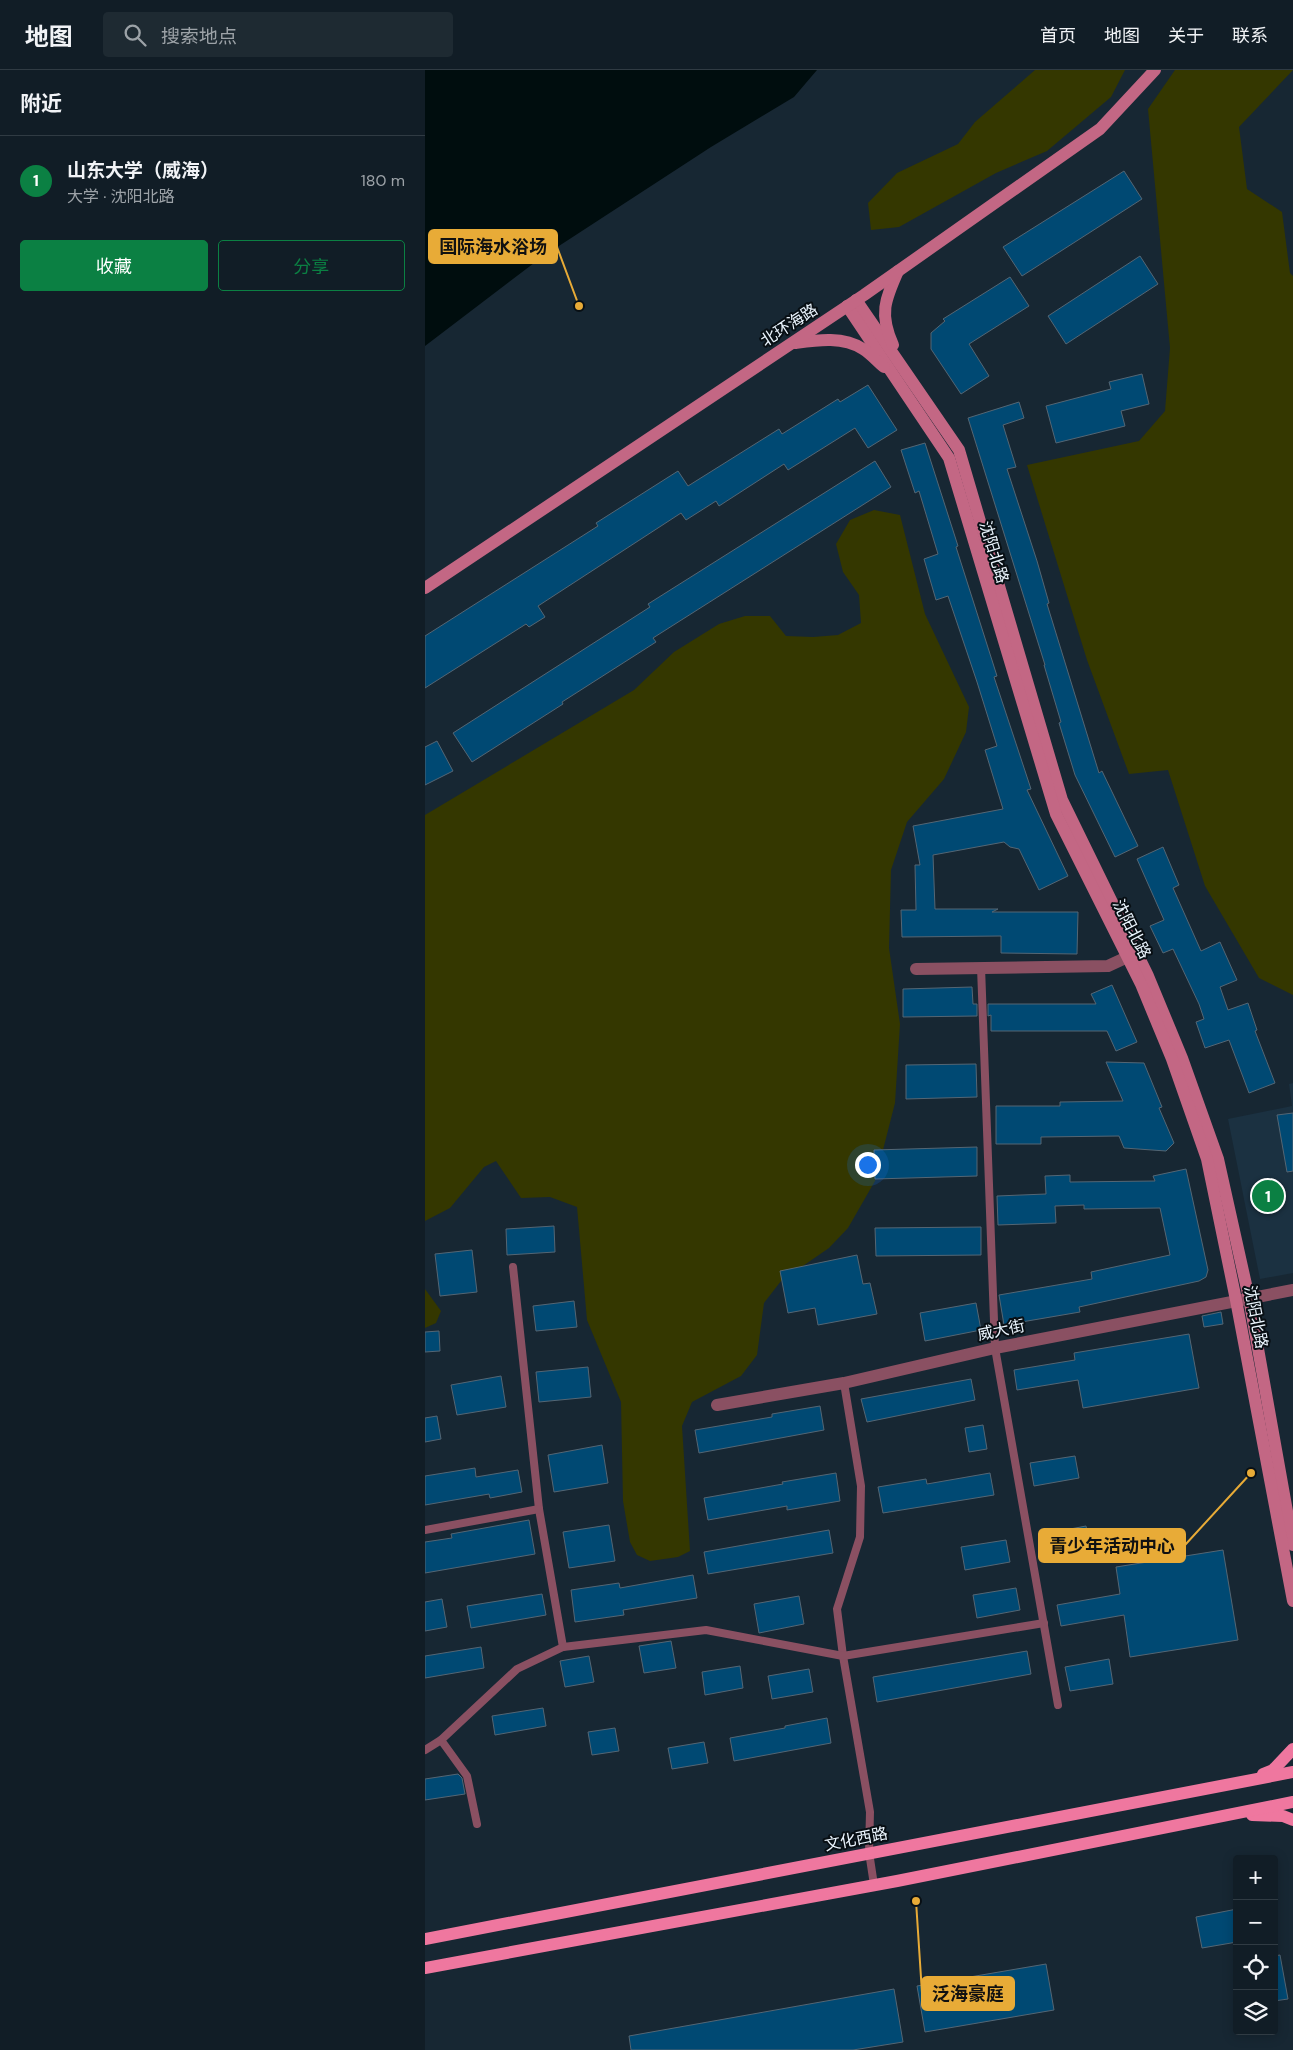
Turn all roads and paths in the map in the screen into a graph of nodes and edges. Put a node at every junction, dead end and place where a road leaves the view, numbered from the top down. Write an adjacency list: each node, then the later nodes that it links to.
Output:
1 (1155, 70): 2 (street, 北环海路)
2 (898, 271): 3 (street, 北环海路); 5 (street)
3 (852, 303): 4 (street, 北环海路); 5 (street, 沈阳北路)
4 (790, 344): 5 (street); 6 (street, 北环海路)
5 (899, 372): 7 (street, 沈阳北路)
6 (425, 588)
7 (1132, 955): 8 (street); 12 (street, 沈阳北路)
8 (981, 967): 9 (street); 13 (lane)
9 (916, 969)
10 (513, 1267): 16 (lane)
11 (1293, 1290): 12 (street, 威大街)
12 (1242, 1299): 13 (street, 威大街); 18 (street, 沈阳北路); 19 (street, 沈阳北路)
13 (995, 1348): 14 (street, 威大街); 20 (lane)
14 (844, 1383): 15 (street, 威大街); 22 (lane)
15 (717, 1405)
16 (539, 1509): 17 (lane); 21 (lane)
17 (425, 1530)
18 (1293, 1546)
19 (1293, 1601)
20 (1044, 1623): 22 (lane); 23 (lane)
21 (563, 1648): 22 (lane); 25 (lane)
22 (843, 1656): 34 (lane)
23 (1058, 1705)
24 (425, 1738): 26 (lane)
25 (441, 1740): 26 (lane); 33 (lane)
26 (428, 1748)
27 (1293, 1749): 29 (main road)
28 (1293, 1772): 29 (main road, 文化西路)
29 (1231, 1784): 34 (main road, 文化西路)
30 (1293, 1802): 31 (main road)
31 (1232, 1814): 32 (main road); 35 (main road)
32 (1293, 1820)
33 (477, 1824)
34 (869, 1852): 35 (lane); 36 (main road, 文化西路)
35 (874, 1886): 37 (main road)
36 (425, 1940)
37 (425, 1968)

